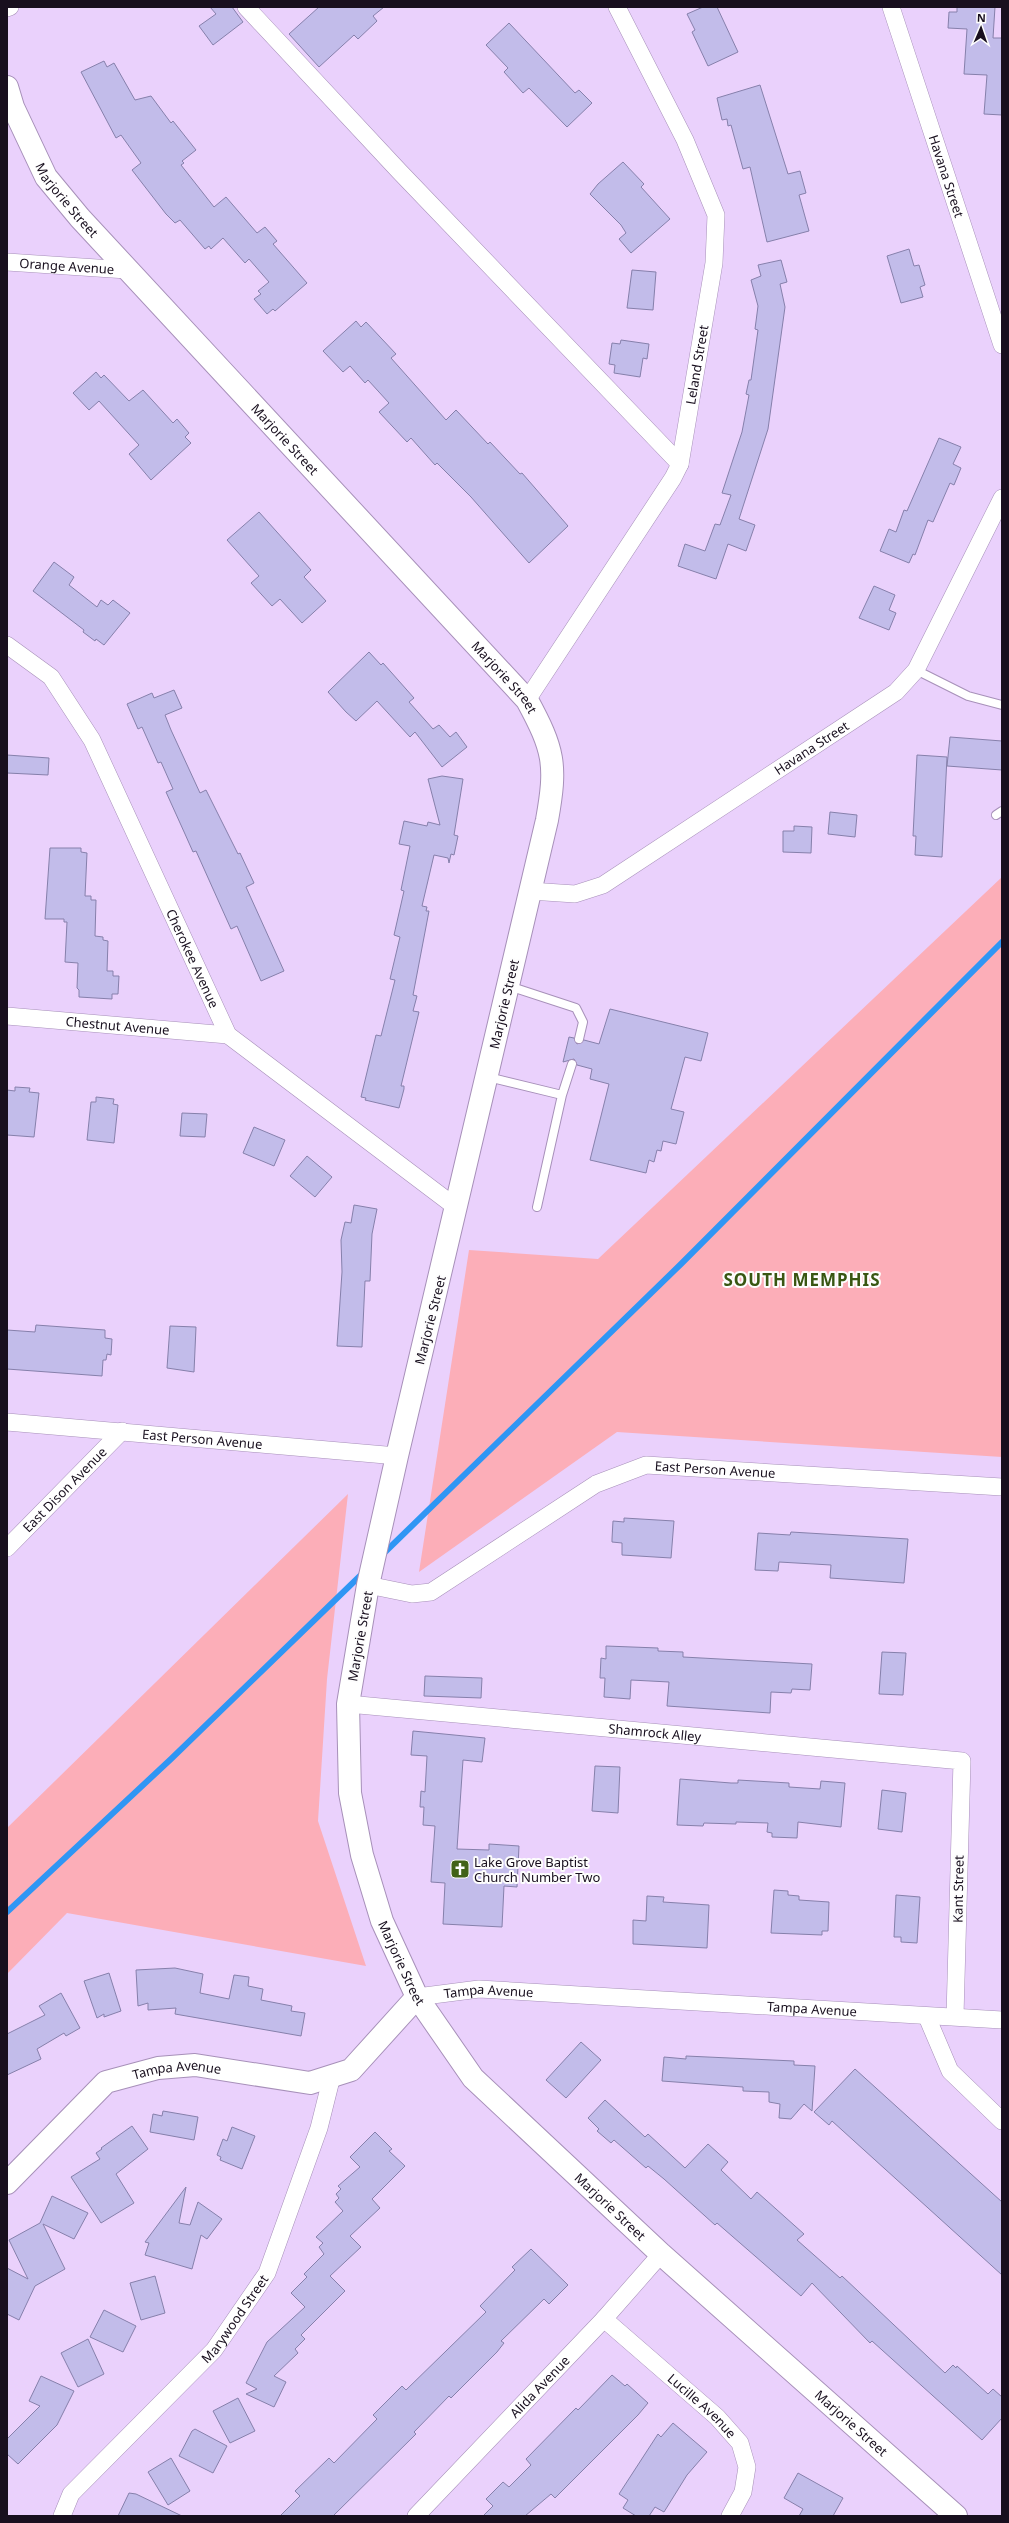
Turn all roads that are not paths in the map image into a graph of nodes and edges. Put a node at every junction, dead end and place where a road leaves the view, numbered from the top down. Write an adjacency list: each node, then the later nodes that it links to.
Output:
1 (246, 7): 8 (street)
2 (617, 7): 8 (street, Leland Street)
3 (891, 7): 7 (street, Havana Street)
4 (7, 87): 6 (street, Marjorie Street)
5 (7, 262): 6 (street, Orange Avenue)
6 (126, 270): 12 (street, Marjorie Street)
7 (1002, 345)
8 (680, 464): 12 (street, Leland Street)
9 (1002, 498): 11 (street, Havana Street)
10 (7, 644): 17 (street, Cherokee Avenue)
11 (916, 670): 13 (lane); 14 (street, Havana Street)
12 (527, 700): 14 (street, Marjorie Street)
13 (1002, 705)
14 (530, 891): 15 (street, Marjorie Street)
15 (508, 986): 18 (lane); 20 (street, Marjorie Street)
16 (7, 1016): 17 (street, Chestnut Avenue)
17 (228, 1035): 23 (street, Cherokee Avenue)
18 (579, 1039)
19 (572, 1064): 21 (lane)
20 (487, 1077): 21 (lane); 23 (street, Marjorie Street)
21 (562, 1095): 22 (lane)
22 (537, 1207)
23 (457, 1208): 26 (street, Marjorie Street)
24 (7, 1422): 25 (street, East Person Avenue)
25 (122, 1431): 26 (street, East Person Avenue); 28 (street, East Dison Avenue)
26 (397, 1456): 29 (street, Marjorie Street)
27 (1002, 1487): 29 (street, East Person Avenue)
28 (7, 1548)
29 (368, 1585): 30 (street, Marjorie Street)
30 (348, 1704): 31 (street, Shamrock Alley); 32 (street, Marjorie Street)
31 (962, 1761): 33 (street, Kant Street)
32 (416, 1997): 34 (street, Tampa Avenue); 36 (street, Tampa Avenue); 39 (street, Marjorie Street)
33 (955, 2016): 34 (street, Tampa Avenue); 35 (street, Tampa Avenue)
34 (927, 2017): 37 (street)
35 (1002, 2020)
36 (332, 2076): 38 (street, Tampa Avenue); 41 (street, Marywood Street)
37 (1002, 2120)
38 (7, 2183)
39 (661, 2254): 40 (street, Alida Avenue); 44 (street, Marjorie Street)
40 (604, 2319): 42 (street, Alida Avenue); 43 (street, Lucille Avenue)
41 (62, 2516)
42 (416, 2516)
43 (730, 2516)
44 (956, 2516)

